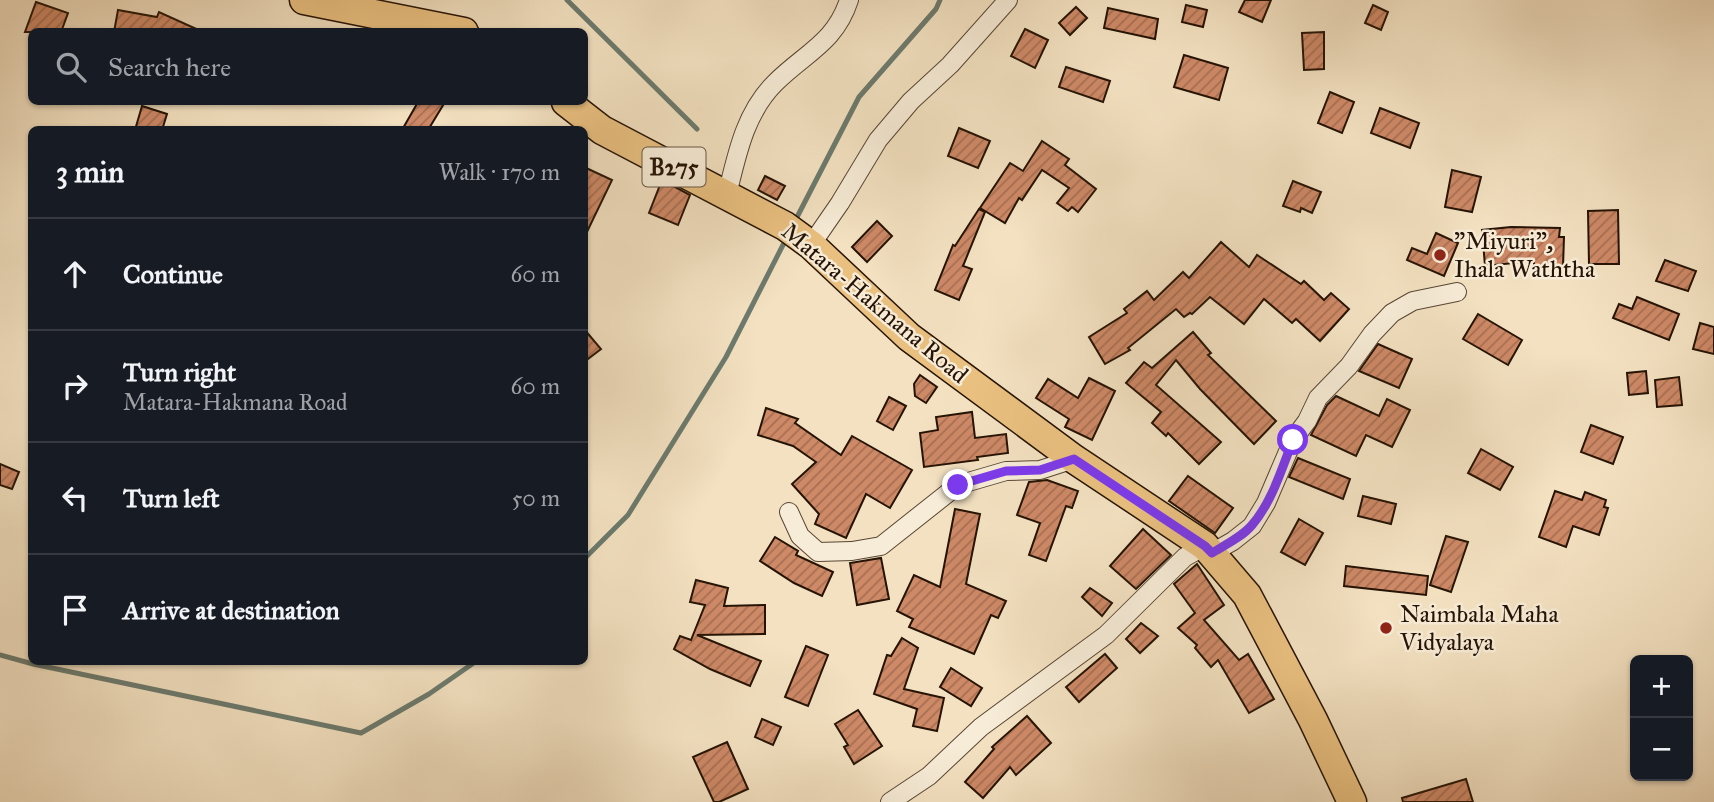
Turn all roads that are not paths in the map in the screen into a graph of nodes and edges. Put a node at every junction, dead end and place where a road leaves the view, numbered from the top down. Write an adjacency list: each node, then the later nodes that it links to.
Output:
1 (304, 0): 4 (main road)
2 (849, 0): 6 (street)
3 (1008, 0): 7 (street)
4 (444, 28)
5 (570, 105): 6 (main road, Matara-Hakmana Road / B275)
6 (727, 195): 7 (main road, Matara-Hakmana Road / B275)
7 (811, 245): 9 (main road, Matara-Hakmana Road / B275)
8 (1457, 292): 11 (street)
9 (1074, 459): 10 (street); 11 (main road, Matara-Hakmana Road / B275)
10 (789, 512)
11 (1208, 550): 12 (street); 13 (main road, Matara-Hakmana Road / B275)
12 (890, 802)
13 (1352, 802)

